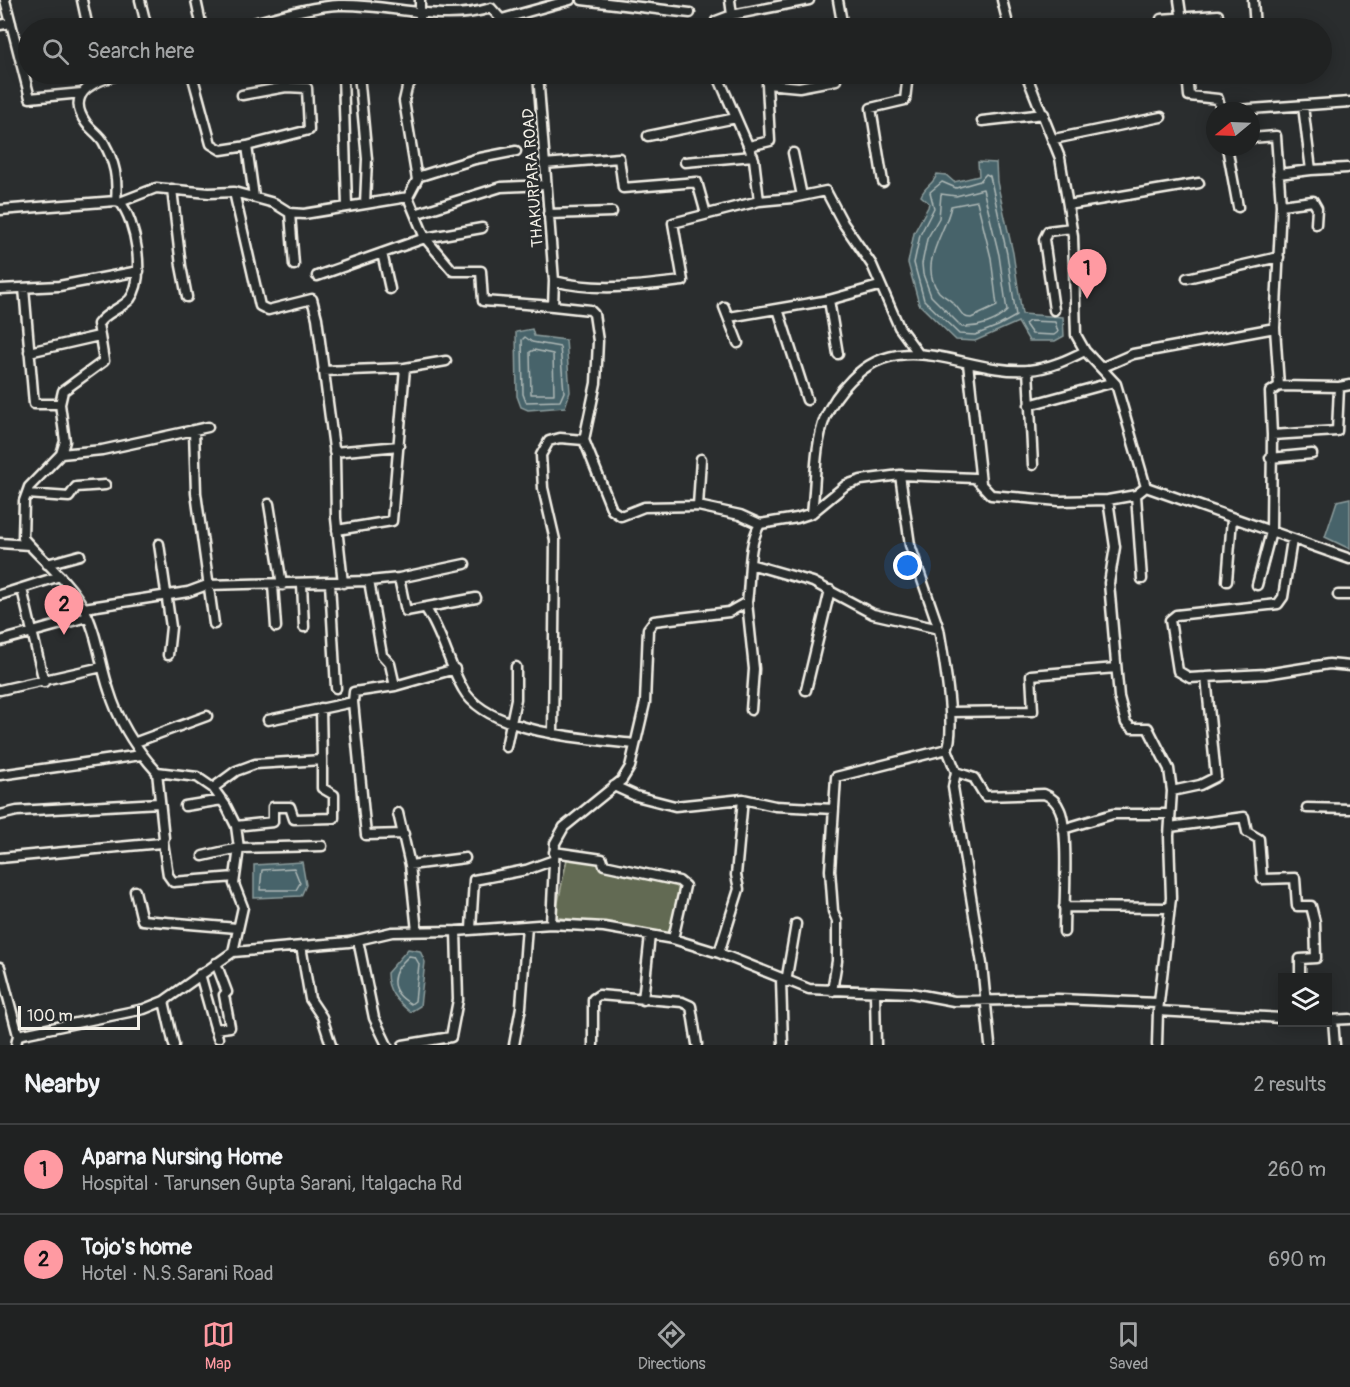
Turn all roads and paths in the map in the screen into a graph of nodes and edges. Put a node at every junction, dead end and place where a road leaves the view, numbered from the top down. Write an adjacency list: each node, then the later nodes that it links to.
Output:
1 (5, 0): 33 (street)
2 (82, 0): 20 (street)
3 (140, 0): 21 (street)
4 (196, 0): 22 (street)
5 (420, 0): 18 (street)
6 (570, 0): 26 (street)
7 (582, 0): 14 (street)
8 (730, 0): 19 (street)
9 (809, 0): 19 (street)
10 (838, 0): 28 (street)
11 (1002, 0): 29 (street)
12 (1179, 0): 30 (street)
13 (1253, 0): 32 (street)
14 (611, 2): 15 (street)
15 (637, 3): 17 (street)
16 (490, 4): 18 (street); 25 (street)
17 (690, 13)
18 (419, 14): 23 (street); 24 (street)
19 (732, 15): 27 (street)
20 (86, 18)
21 (144, 18)
22 (200, 18)
23 (294, 18)
24 (419, 18)
25 (501, 18)
26 (506, 18)
27 (720, 18)
28 (841, 18)
29 (1006, 18)
30 (1182, 18): 31 (street)
31 (1218, 18)
32 (1254, 18)
33 (11, 23): 34 (street); 35 (street)
34 (0, 25)
35 (18, 51)
36 (26, 84): 52 (street)
37 (89, 84): 52 (street)
38 (195, 84): 65 (street)
39 (285, 84): 51 (street)
40 (344, 84): 90 (street)
41 (359, 84): 87 (street)
42 (410, 84): 76 (street)
43 (539, 84): 72 (street, THAKURPARA ROAD)
44 (721, 84): 60 (street)
45 (767, 84): 66 (street)
46 (767, 84): 47 (street)
47 (815, 84)
48 (907, 84): 77 (street)
49 (1030, 84): 58 (street)
50 (1188, 84): 54 (street)
51 (286, 87): 53 (street); 65 (street)
52 (82, 93): 85 (street)
53 (242, 95)
54 (1219, 102)
55 (1350, 102): 56 (street)
56 (1303, 106): 57 (street); 74 (street)
57 (1260, 109)
58 (1044, 114): 61 (street); 64 (street)
59 (1161, 117): 64 (street)
60 (736, 118): 62 (street); 66 (street)
61 (982, 121)
62 (648, 136)
63 (1260, 137): 75 (street)
64 (1054, 139): 88 (street)
65 (246, 146): 83 (street)
66 (749, 146): 69 (street)
67 (516, 151): 76 (street)
68 (794, 153): 82 (street)
69 (753, 156): 71 (street); 86 (street)
70 (1229, 156): 91 (street)
71 (685, 162)
72 (544, 164): 79 (street, THAKURPARA ROAD); 97 (street)
73 (1347, 168): 74 (street)
74 (1311, 170): 75 (street)
75 (1278, 174): 89 (street)
76 (417, 177): 84 (street)
77 (883, 182)
78 (1199, 183): 88 (street)
79 (546, 184): 95 (street); 96 (street, THAKURPARA ROAD)
80 (172, 189): 81 (street); 85 (street); 113 (street)
81 (234, 192): 83 (street); 132 (street)
82 (802, 196): 86 (street); 109 (street)
83 (254, 197): 94 (street)
84 (408, 197): 87 (street); 95 (street)
85 (118, 201): 92 (street); 105 (street)
86 (759, 201): 97 (street)
87 (365, 204): 90 (street)
88 (1068, 205): 100 (street)
89 (1281, 205): 98 (street); 103 (street)
90 (347, 206): 94 (street)
91 (1238, 207)
92 (0, 210)
93 (612, 212): 96 (street)
94 (290, 213): 104 (street)
95 (415, 214): 101 (street)
96 (548, 214): 108 (street, THAKURPARA ROAD)
97 (706, 214): 108 (street)
98 (1316, 224)
99 (482, 228): 101 (street)
100 (1071, 228): 118 (street); 123 (street)
101 (425, 238): 102 (street); 115 (street)
102 (382, 253): 106 (street); 112 (street)
103 (1279, 257): 107 (street); 120 (street)
104 (294, 265)
105 (140, 271): 110 (street); 121 (street)
106 (316, 276)
107 (1187, 278)
108 (554, 281): 115 (street, THAKURPARA ROAD)
109 (879, 286): 114 (street); 125 (street)
110 (24, 288): 111 (street); 124 (street)
111 (0, 289)
112 (390, 289)
113 (187, 297)
114 (829, 300): 117 (street); 126 (street)
115 (553, 306): 143 (street)
116 (724, 307): 119 (street)
117 (778, 309): 119 (street); 137 (street)
118 (1054, 310)
119 (729, 317): 122 (street)
120 (1275, 328): 129 (street); 135 (street)
121 (99, 336): 124 (street); 138 (street)
122 (738, 343)
123 (1085, 351): 129 (street); 131 (street)
124 (29, 352): 138 (street)
125 (918, 353): 128 (street); 160 (street)
126 (838, 354)
127 (446, 361): 130 (street)
128 (968, 363): 131 (street); 152 (street)
129 (1103, 367): 133 (street)
130 (405, 368): 132 (street); 144 (street)
131 (1028, 370): 139 (street)
132 (323, 371): 145 (street)
133 (1114, 382): 139 (street); 154 (street)
134 (1350, 385): 136 (street)
135 (1279, 386): 136 (street); 142 (street)
136 (1339, 387): 142 (street)
137 (807, 400)
138 (60, 404): 146 (street)
139 (1029, 405): 150 (street)
140 (207, 427): 141 (street)
141 (194, 430): 146 (street); 182 (street)
142 (1272, 435): 148 (street)
143 (584, 440): 159 (street); 220 (street)
144 (399, 447): 145 (street); 163 (street)
145 (334, 452): 163 (street)
146 (61, 454): 155 (street)
147 (1312, 454): 148 (street)
148 (1270, 458): 164 (street)
149 (701, 459): 159 (street)
150 (1032, 465)
151 (900, 476): 152 (street); 160 (street); 198 (street)
152 (981, 483): 157 (street)
153 (105, 485): 155 (street)
154 (1146, 487): 156 (street); 161 (street)
155 (27, 494): 168 (street)
156 (1136, 495): 157 (street); 176 (street)
157 (1108, 500): 205 (street)
158 (269, 504): 183 (street)
159 (698, 506): 162 (street)
160 (812, 513): 162 (street)
161 (1232, 519): 164 (street); 178 (street)
162 (760, 524): 173 (street)
163 (337, 530): 180 (street)
164 (1271, 532): 165 (street); 184 (street)
165 (1292, 540): 170 (street); 207 (street)
166 (0, 543): 168 (street)
167 (159, 544): 190 (street)
168 (29, 545): 171 (street)
169 (80, 555): 171 (street)
170 (1350, 559)
171 (47, 564): 174 (street)
172 (465, 564): 175 (street)
173 (750, 564): 186 (street); 192 (street)
174 (60, 576): 185 (street); 194 (street)
175 (399, 578): 177 (street); 193 (street)
176 (1142, 579)
177 (369, 581): 180 (street); 209 (street)
178 (1227, 581)
179 (330, 583): 180 (street); 181 (street); 210 (street)
180 (343, 583)
181 (302, 584): 183 (street); 197 (street)
182 (207, 585): 183 (street); 190 (street); 195 (street)
183 (277, 585): 196 (street)
184 (1257, 585)
185 (22, 589): 187 (street); 199 (street)
186 (830, 590): 198 (street); 212 (street)
187 (0, 595)
188 (1338, 595): 189 (street)
189 (1350, 595)
190 (165, 596): 194 (street); 201 (street)
191 (476, 598): 193 (street)
192 (747, 602): 215 (street); 222 (street)
193 (426, 609): 206 (street)
194 (85, 612): 199 (street); 203 (street)
195 (214, 624)
196 (276, 627)
197 (304, 627)
198 (939, 629): 216 (street)
199 (34, 633): 200 (street); 208 (street)
200 (0, 641)
201 (168, 655)
202 (1350, 666): 207 (street)
203 (102, 667): 208 (street); 221 (street)
204 (516, 667): 219 (street)
205 (1116, 668): 216 (street); 232 (street)
206 (455, 669): 209 (street); 219 (street)
207 (1206, 677): 232 (street)
208 (44, 682): 211 (street)
209 (395, 686): 213 (street)
210 (336, 688)
211 (0, 690)
212 (806, 690)
213 (353, 702): 214 (street); 246 (street)
214 (321, 708): 218 (street); 226 (street)
215 (751, 710)
216 (950, 712): 224 (street)
217 (207, 716): 221 (street)
218 (268, 720)
219 (511, 723): 220 (street); 223 (street)
220 (554, 734): 222 (street)
221 (136, 742): 225 (street)
222 (634, 744): 230 (street)
223 (506, 747)
224 (947, 749): 228 (street); 238 (street)
225 (141, 755): 227 (street); 229 (street)
226 (322, 760): 231 (street); 243 (street)
227 (157, 772): 231 (street); 235 (street)
228 (956, 772): 245 (street); 281 (street)
229 (0, 775)
230 (614, 786): 234 (street); 251 (street)
231 (213, 788): 233 (street)
232 (1172, 791): 241 (street)
233 (222, 800): 236 (street); 243 (street)
234 (743, 800): 238 (street); 272 (street)
235 (159, 803): 242 (street); 247 (street)
236 (185, 806)
237 (1307, 808): 239 (street)
238 (834, 809): 278 (street)
239 (1350, 809)
240 (398, 813): 246 (street)
241 (1170, 814): 244 (street); 245 (street)
242 (0, 815)
243 (236, 826): 249 (street)
244 (1170, 826): 258 (street); 275 (street)
245 (1063, 829): 257 (street)
246 (404, 834): 254 (street)
247 (164, 842): 252 (street); 255 (street)
248 (322, 846): 249 (street)
249 (239, 848): 250 (street); 255 (street)
250 (203, 855)
251 (554, 856): 259 (street); 263 (street); 268 (street)
252 (0, 858)
253 (465, 858): 254 (street)
254 (410, 865): 264 (street)
255 (235, 877): 262 (street)
256 (135, 891): 262 (street)
257 (1064, 907): 258 (street); 266 (street)
258 (1170, 908): 283 (street)
259 (550, 924): 261 (street); 267 (street)
260 (796, 924): 277 (street)
261 (527, 926): 263 (street); 295 (street)
262 (237, 928): 271 (street)
263 (471, 929): 265 (street)
264 (417, 931): 265 (street); 269 (street)
265 (456, 931): 294 (street)
266 (1064, 932)
267 (650, 935): 268 (street); 280 (street)
268 (673, 939): 272 (street)
269 (358, 940): 270 (street); 293 (street)
270 (301, 946): 271 (street); 292 (street)
271 (233, 952): 273 (street)
272 (719, 953): 277 (street)
273 (216, 963): 276 (street); 276 (street)
274 (0, 969): 288 (street)
275 (1300, 973)
276 (200, 974): 282 (street)
277 (784, 980): 278 (street); 297 (street)
278 (832, 991): 279 (street)
279 (875, 992): 281 (street); 298 (street)
280 (643, 1000): 289 (street); 296 (street)
281 (987, 1000): 283 (street); 299 (street)
282 (164, 1001): 288 (street); 291 (street)
283 (1158, 1007): 284 (street); 300 (street)
284 (1278, 1018)
285 (1350, 1019): 286 (street)
286 (1332, 1020)
287 (1331, 1027): 301 (street)
288 (18, 1035): 290 (street)
289 (697, 1044)
290 (16, 1045)
291 (174, 1045)
292 (331, 1045)
293 (387, 1045)
294 (403, 1045)
295 (514, 1045)
296 (593, 1045)
297 (783, 1045)
298 (876, 1045)
299 (990, 1045)
300 (1157, 1045)
301 (1335, 1045)

